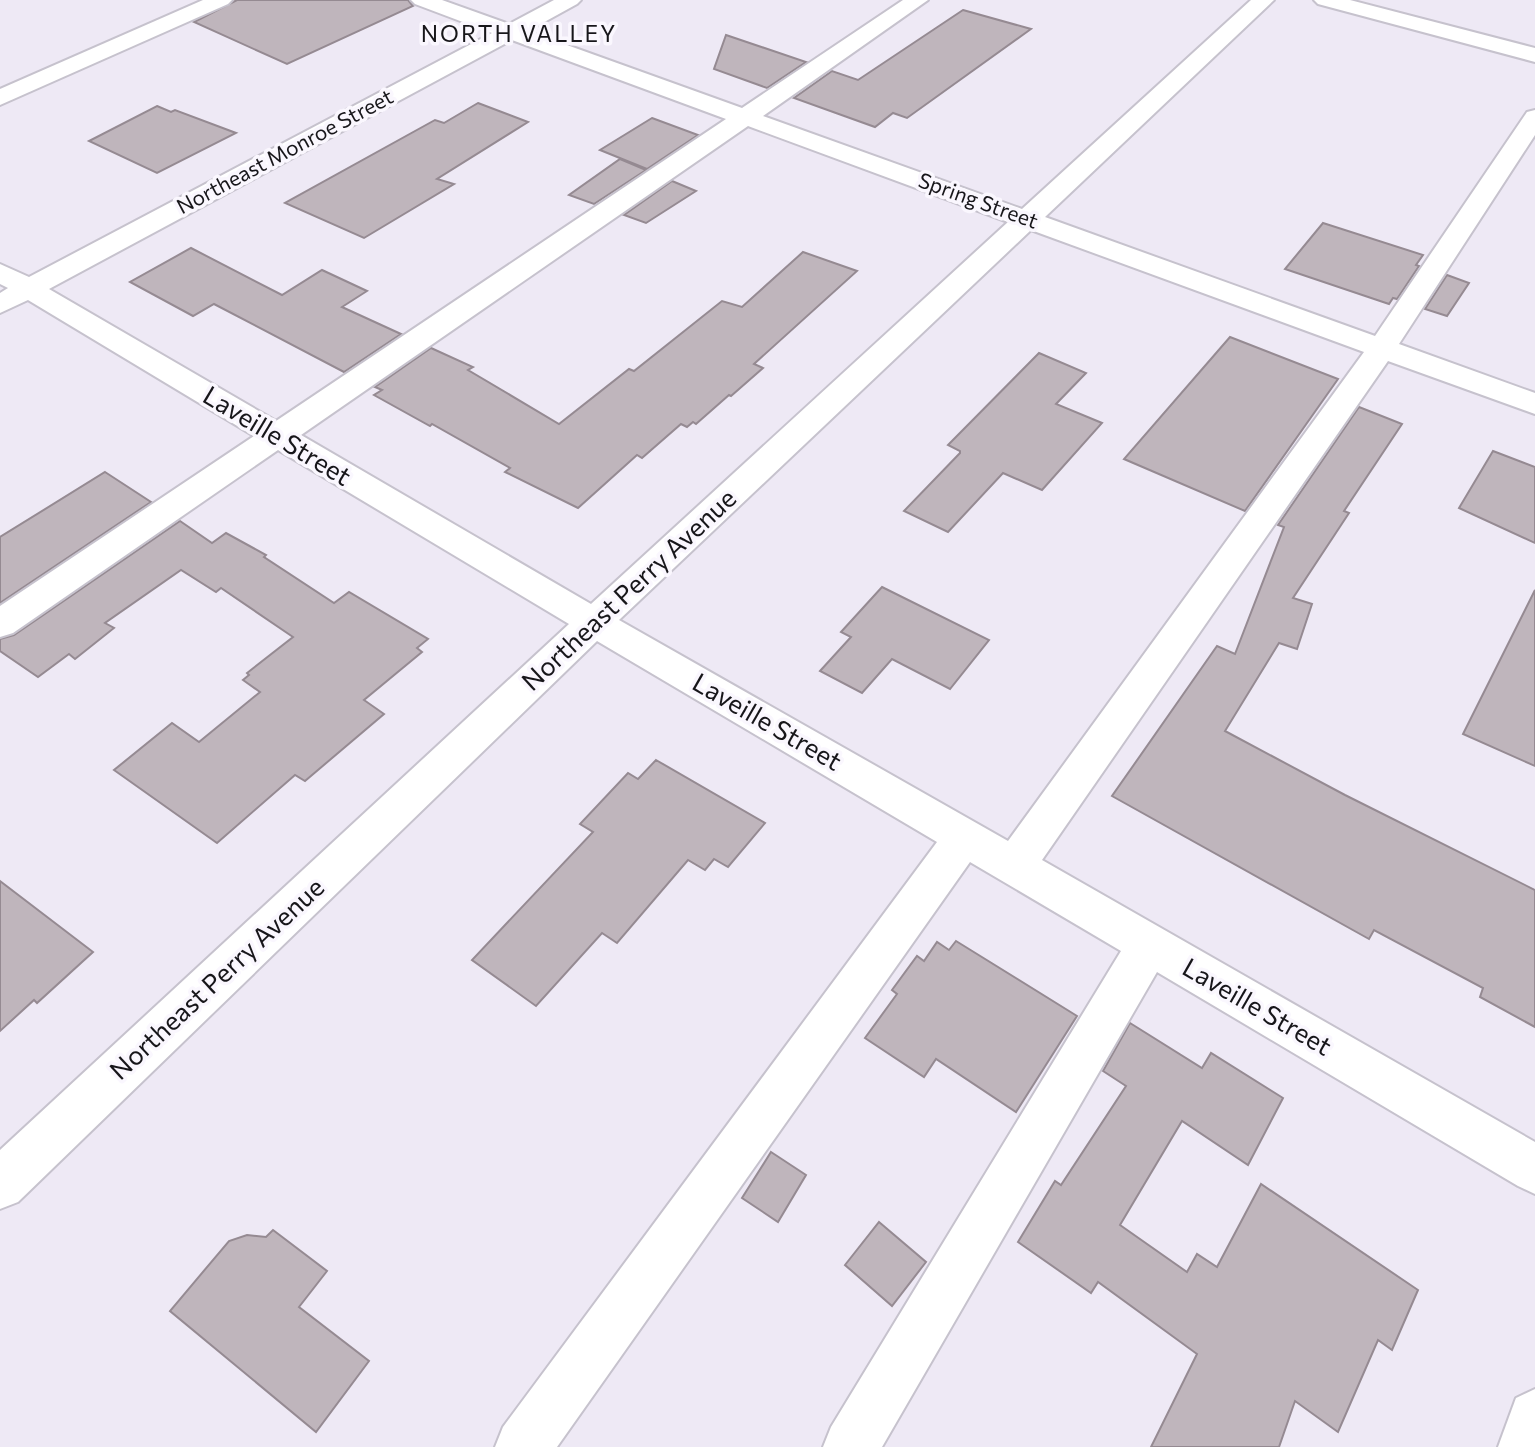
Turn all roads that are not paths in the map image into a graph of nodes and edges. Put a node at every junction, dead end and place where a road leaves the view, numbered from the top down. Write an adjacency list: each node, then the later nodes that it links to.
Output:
1 (221, 0): 9 (street)
2 (422, 0): 7 (street, Spring Street)
3 (570, 0): 7 (street, Northeast Monroe Street)
4 (917, 0): 10 (street)
5 (1263, 0): 12 (street, Northeast Perry Avenue)
6 (1325, 0): 8 (street)
7 (509, 32): 10 (street, Spring Street); 13 (street, Northeast Monroe Street)
8 (1535, 55)
9 (0, 99)
10 (746, 117): 12 (street, Spring Street); 16 (street)
11 (1535, 117): 14 (street)
12 (1029, 219): 14 (street, Spring Street); 17 (street, Northeast Perry Avenue)
13 (10, 288): 16 (street, Laveille Street)
14 (1382, 348): 15 (street, Spring Street); 20 (street)
15 (1535, 404)
16 (276, 435): 17 (street, Laveille Street); 18 (street)
17 (594, 622): 19 (street, Laveille Street); 23 (street, Northeast Perry Avenue)
18 (0, 624)
19 (964, 837): 20 (street, Laveille Street); 25 (street)
20 (1014, 866): 21 (street, Laveille Street)
21 (1149, 945): 22 (street, Laveille Street); 26 (street)
22 (1535, 1169)
23 (0, 1184)
24 (1535, 1418): 27 (street)
25 (523, 1447)
26 (851, 1447)
27 (1526, 1447)

